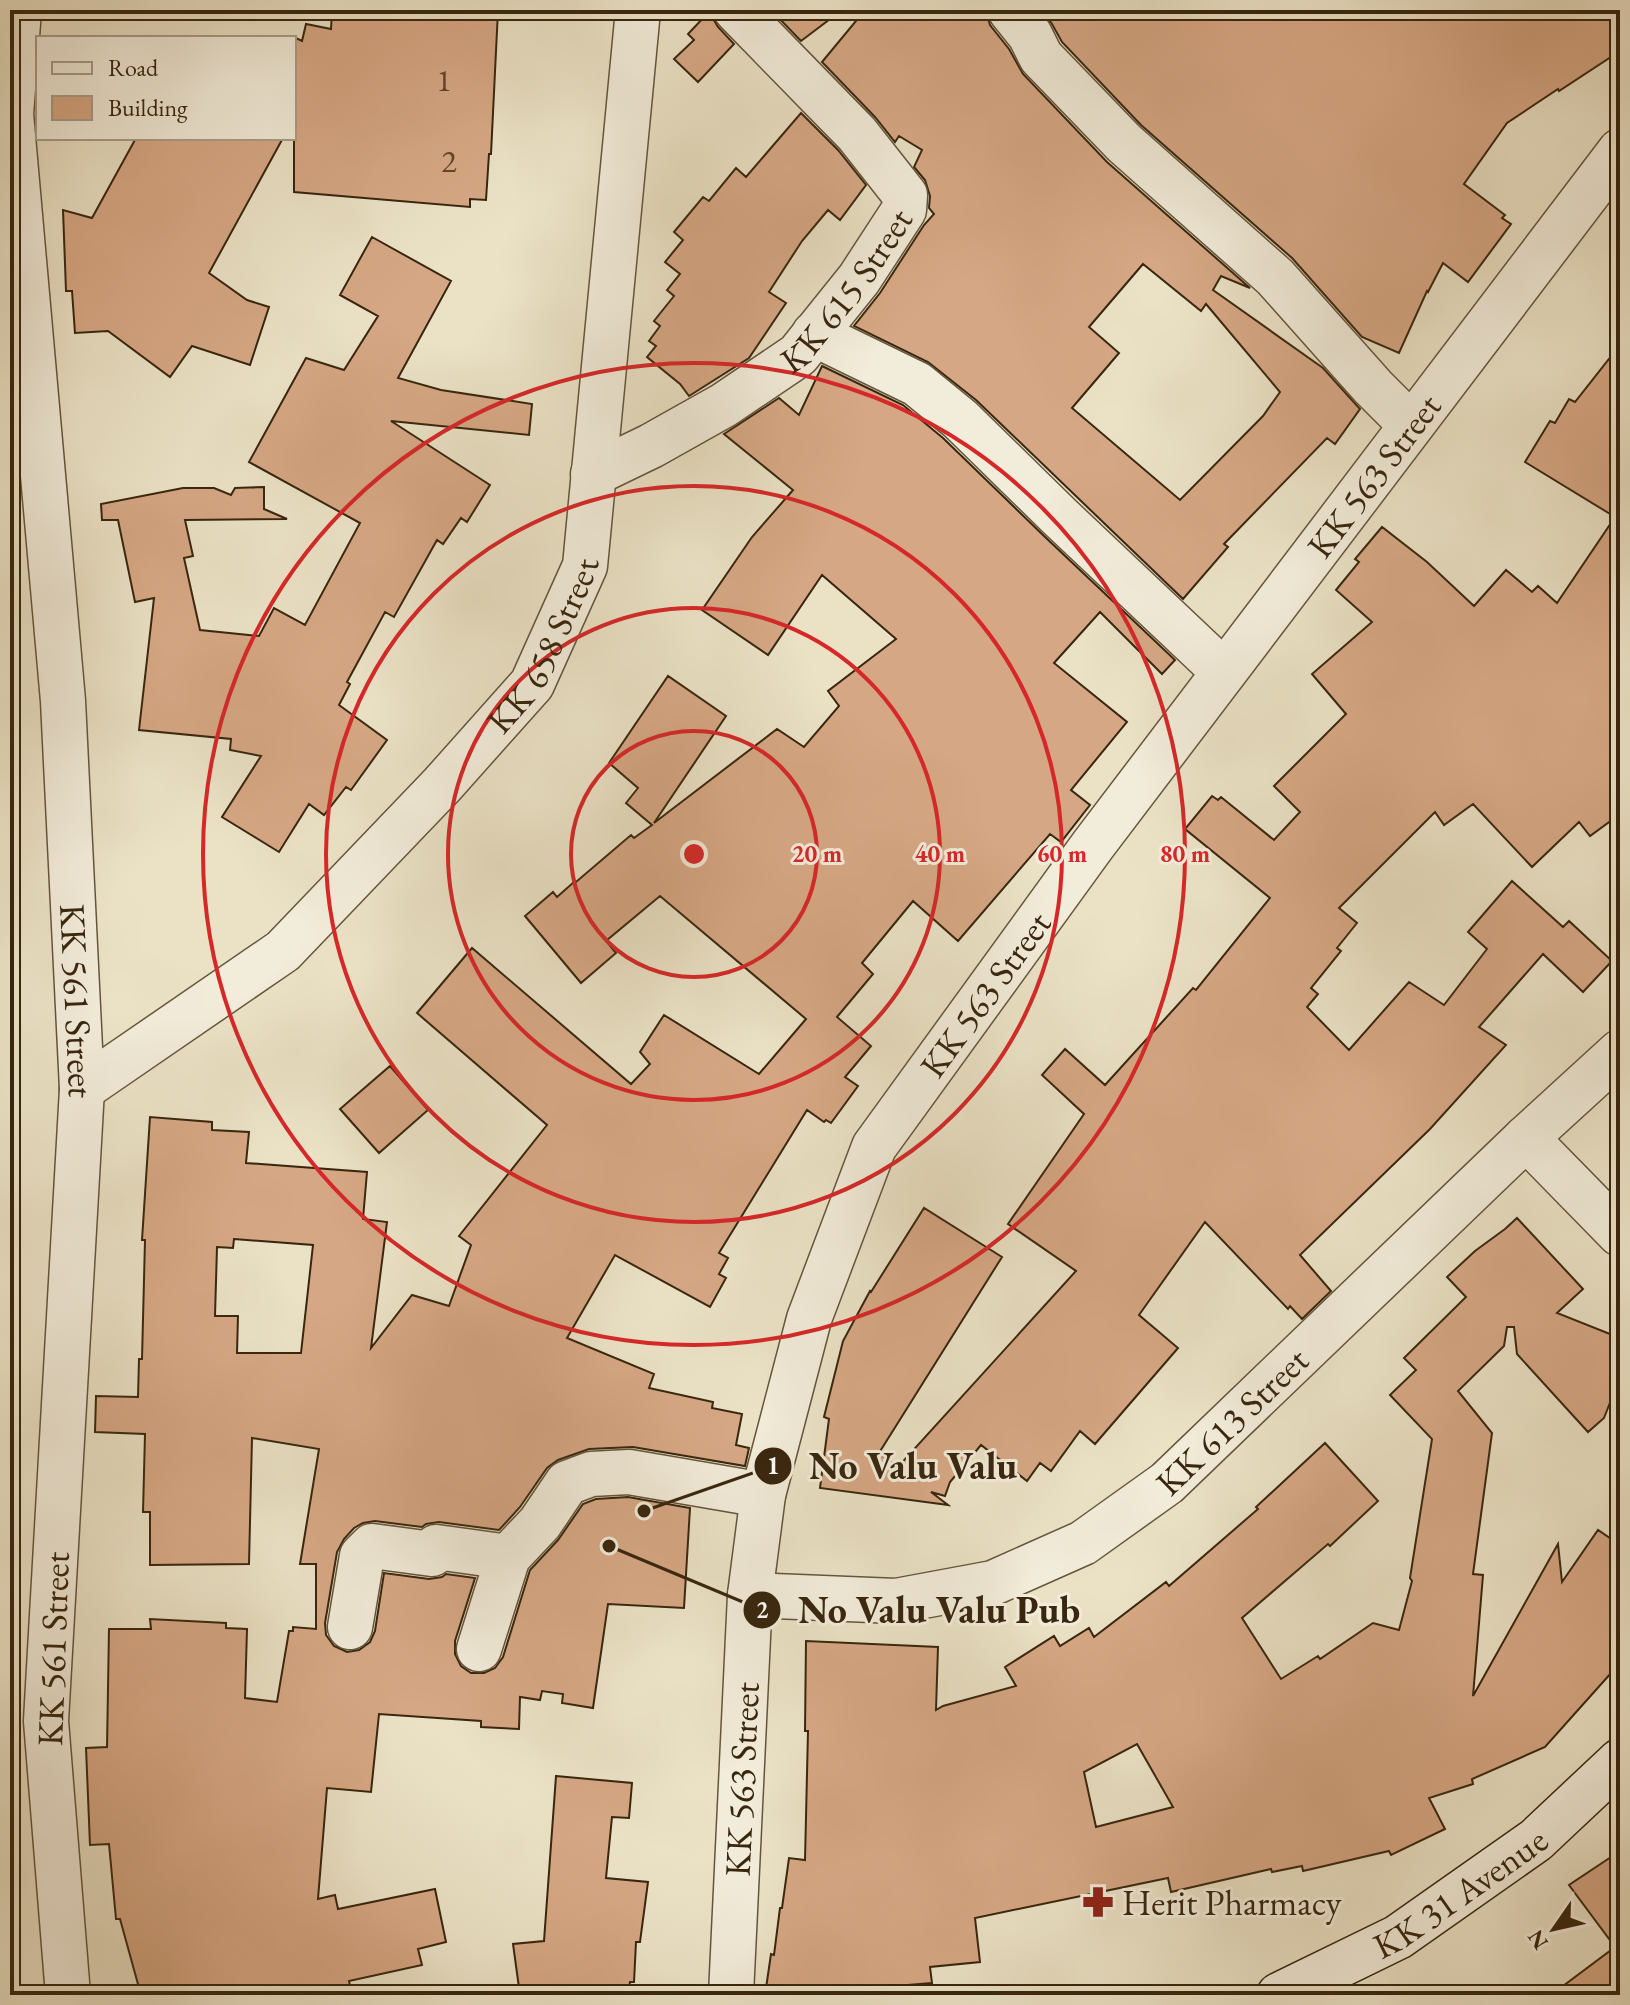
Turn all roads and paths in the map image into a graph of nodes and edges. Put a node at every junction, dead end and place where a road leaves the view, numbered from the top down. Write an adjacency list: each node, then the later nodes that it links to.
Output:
1 (19, 10): 11 (street, KK 561 Street)
2 (638, 10): 8 (street, KK 658 Street)
3 (736, 10): 6 (street, KK 615 Street)
4 (1010, 10): 7 (street)
5 (1620, 151): 7 (street, KK 563 Street)
6 (814, 334): 8 (street, KK 615 Street); 9 (street)
7 (1411, 425): 9 (street, KK 563 Street)
8 (593, 474): 11 (street, KK 658 Street)
9 (1224, 672): 14 (street, KK 563 Street)
10 (1620, 1052): 12 (street, KK 613 Street)
11 (82, 1089): 20 (street, KK 561 Street)
12 (1526, 1138): 13 (street); 16 (street, KK 613 Street)
13 (1620, 1234)
14 (763, 1495): 15 (street); 16 (street, KK 563 Street)
15 (508, 1557): 17 (street); 18 (street)
16 (750, 1595): 21 (street, KK 563 Street)
17 (350, 1627)
18 (479, 1649)
19 (1620, 1761): 22 (street, KK 31 Avenue)
20 (68, 1995)
21 (731, 1995)
22 (1279, 1995)

